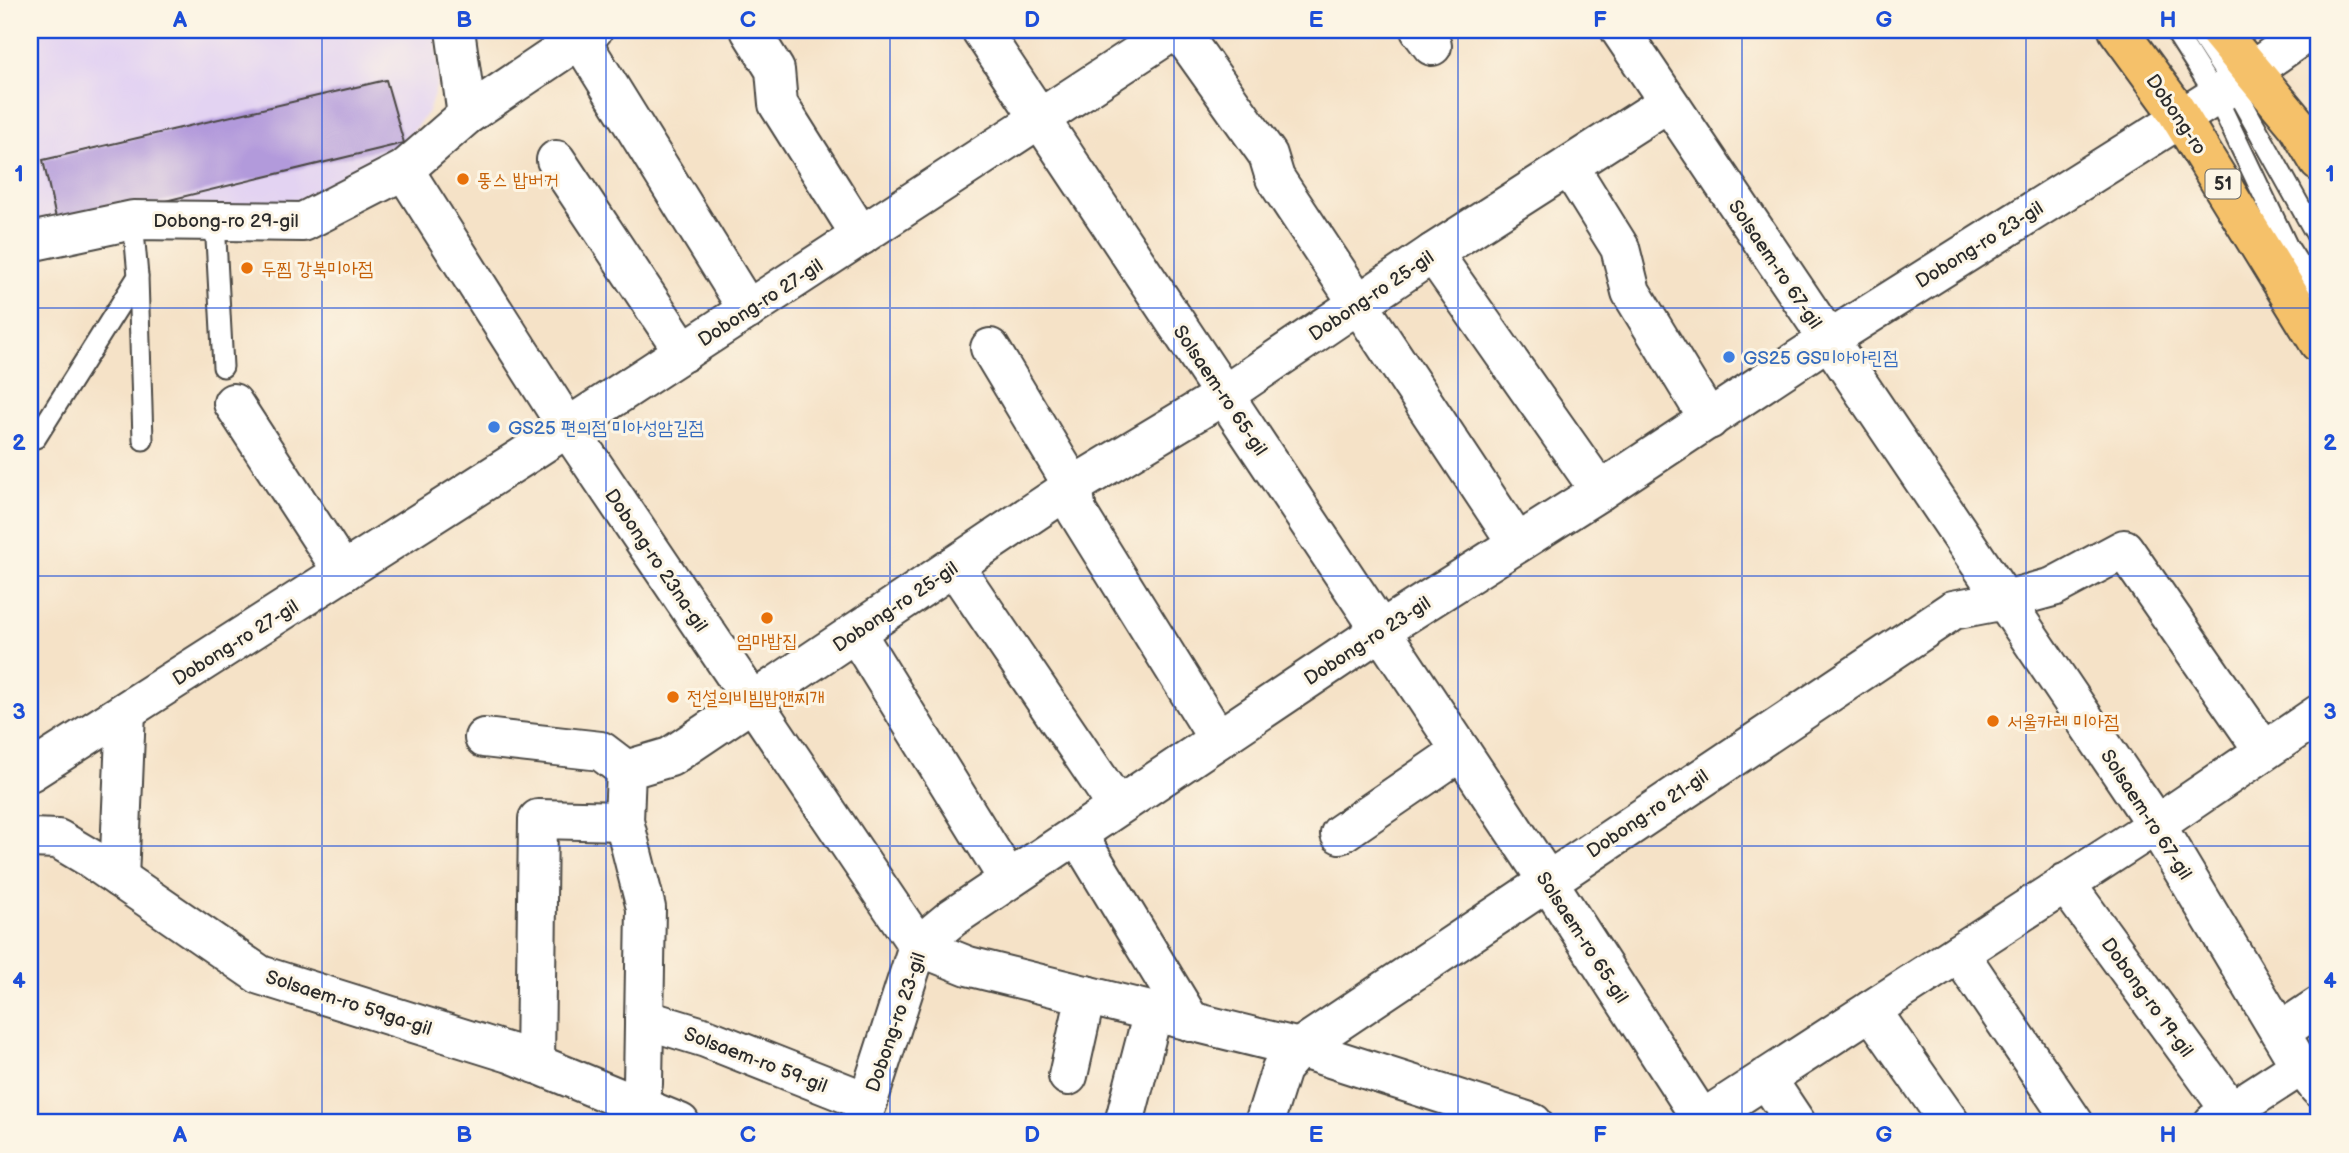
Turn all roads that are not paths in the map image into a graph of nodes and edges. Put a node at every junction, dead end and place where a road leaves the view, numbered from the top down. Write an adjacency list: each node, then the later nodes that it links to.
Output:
1 (454, 30): 14 (street)
2 (750, 30): 23 (street)
3 (981, 30): 16 (street, Solsaem-ro 65-gil)
4 (1177, 30): 16 (street, Dobong-ro 27-gil); 29 (street, Dobong-ro 27-gil)
5 (1620, 30): 13 (street, Solsaem-ro 67-gil)
6 (2118, 30): 15 (main road, Dobong-ro / 51)
7 (2174, 30): 12 (lane)
8 (2197, 30): 12 (lane)
9 (2218, 30): 12 (main road)
10 (2310, 30): 12 (street, Dobong-ro 23-gil)
11 (586, 34): 14 (street, Dobong-ro 29-gil); 30 (street, Dobong-ro 29-gil)
12 (2233, 83): 15 (street, Dobong-ro 23-gil); 18 (main road); 24 (lane); 28 (lane)
13 (1667, 103): 19 (street, Dobong-ro 25-gil); 31 (street, Solsaem-ro 67-gil)
14 (467, 115): 20 (street, Dobong-ro 29-gil)
15 (2181, 118): 31 (street, Dobong-ro 23-gil); 32 (main road, Dobong-ro / 51)
16 (1041, 119): 23 (street, Dobong-ro 27-gil); 36 (street, Solsaem-ro 65-gil)
17 (556, 160): 34 (street)
18 (2319, 162)
19 (1569, 166): 26 (street, Dobong-ro 25-gil); 37 (street)
20 (404, 170): 22 (street, Dobong-ro 29-gil); 38 (street, Dobong-ro 23na-gil)
21 (133, 220): 22 (street, Dobong-ro 29-gil); 25 (street, Dobong-ro 29-gil); 27 (lane)
22 (215, 221): 35 (lane)
23 (861, 236): 30 (street, Dobong-ro 27-gil)
24 (2319, 240)
25 (30, 242)
26 (1433, 253): 29 (street, Dobong-ro 25-gil); 42 (street)
27 (138, 276): 39 (lane); 40 (lane)
28 (2319, 295)
29 (1356, 305): 36 (street, Dobong-ro 25-gil); 43 (street)
30 (748, 310): 34 (street, Dobong-ro 27-gil)
31 (1828, 340): 37 (street, Dobong-ro 23-gil); 46 (street, Solsaem-ro 67-gil)
32 (2319, 343)
33 (990, 348): 41 (street)
34 (684, 352): 38 (street, Dobong-ro 27-gil)
35 (228, 385): 45 (street)
36 (1224, 395): 41 (street, Dobong-ro 25-gil); 47 (street, Solsaem-ro 65-gil)
37 (1709, 420): 42 (street, Dobong-ro 23-gil)
38 (568, 428): 45 (street, Dobong-ro 27-gil); 49 (street, Dobong-ro 23na-gil)
39 (36, 438)
40 (144, 440)
41 (1073, 486): 44 (street, Dobong-ro 25-gil); 53 (street)
42 (1600, 491): 43 (street, Dobong-ro 23-gil)
43 (1517, 543): 47 (street, Dobong-ro 23-gil)
44 (954, 566): 48 (street, Dobong-ro 25-gil); 58 (street)
45 (344, 572): 50 (street, Dobong-ro 27-gil)
46 (2005, 600): 55 (street); 60 (street, Solsaem-ro 67-gil); 66 (street, Dobong-ro 21-gil)
47 (1381, 630): 53 (street, Dobong-ro 23-gil); 54 (street, Solsaem-ro 65-gil)
48 (856, 633): 49 (street, Dobong-ro 25-gil); 65 (street)
49 (752, 702): 56 (street); 68 (street, Dobong-ro 23na-gil)
50 (126, 711): 57 (street, Dobong-ro 27-gil); 64 (street)
51 (2319, 714): 55 (street)
52 (484, 738): 56 (street)
53 (1218, 739): 58 (street, Dobong-ro 23-gil)
54 (1461, 751): 62 (street); 66 (street, Solsaem-ro 65-gil)
55 (2264, 751): 60 (street)
56 (626, 770): 59 (street)
57 (30, 772)
58 (1118, 806): 61 (street, Dobong-ro 23-gil)
59 (624, 821): 74 (street); 78 (street)
60 (2156, 825): 67 (street); 76 (street, Solsaem-ro 67-gil)
61 (1077, 834): 65 (street, Dobong-ro 23-gil); 75 (street)
62 (1339, 834)
63 (30, 838): 64 (street, Solsaem-ro 59ga-gil)
64 (119, 878): 78 (street, Solsaem-ro 59ga-gil)
65 (1008, 879): 68 (street, Dobong-ro 23-gil)
66 (1547, 880): 77 (street, Dobong-ro 21-gil); 85 (street, Solsaem-ro 65-gil)
67 (2065, 883): 69 (street); 84 (street, Dobong-ro 19-gil)
68 (918, 946): 70 (street); 82 (street, Dobong-ro 23-gil)
69 (1959, 953): 72 (street); 92 (street)
70 (1086, 995): 73 (street); 79 (street)
71 (2319, 1006): 76 (street)
72 (1871, 1010): 81 (street); 91 (street)
73 (1153, 1012): 75 (street); 87 (street)
74 (643, 1019): 82 (street, Solsaem-ro 59-gil); 83 (street)
75 (1191, 1021): 77 (street)
76 (2280, 1032): 80 (street, Solsaem-ro 67-gil)
77 (1299, 1048): 88 (street); 89 (street)
78 (535, 1064): 83 (street, Solsaem-ro 59ga-gil)
79 (1068, 1076)
80 (2310, 1077): 84 (street)
81 (1766, 1078): 85 (street); 90 (street)
82 (864, 1112)
83 (632, 1114): 86 (street)
84 (2222, 1117)
85 (1701, 1122)
86 (680, 1123)
87 (1124, 1123)
88 (1264, 1123)
89 (1533, 1123)
90 (1796, 1123)
91 (1950, 1123)
92 (2074, 1123)

